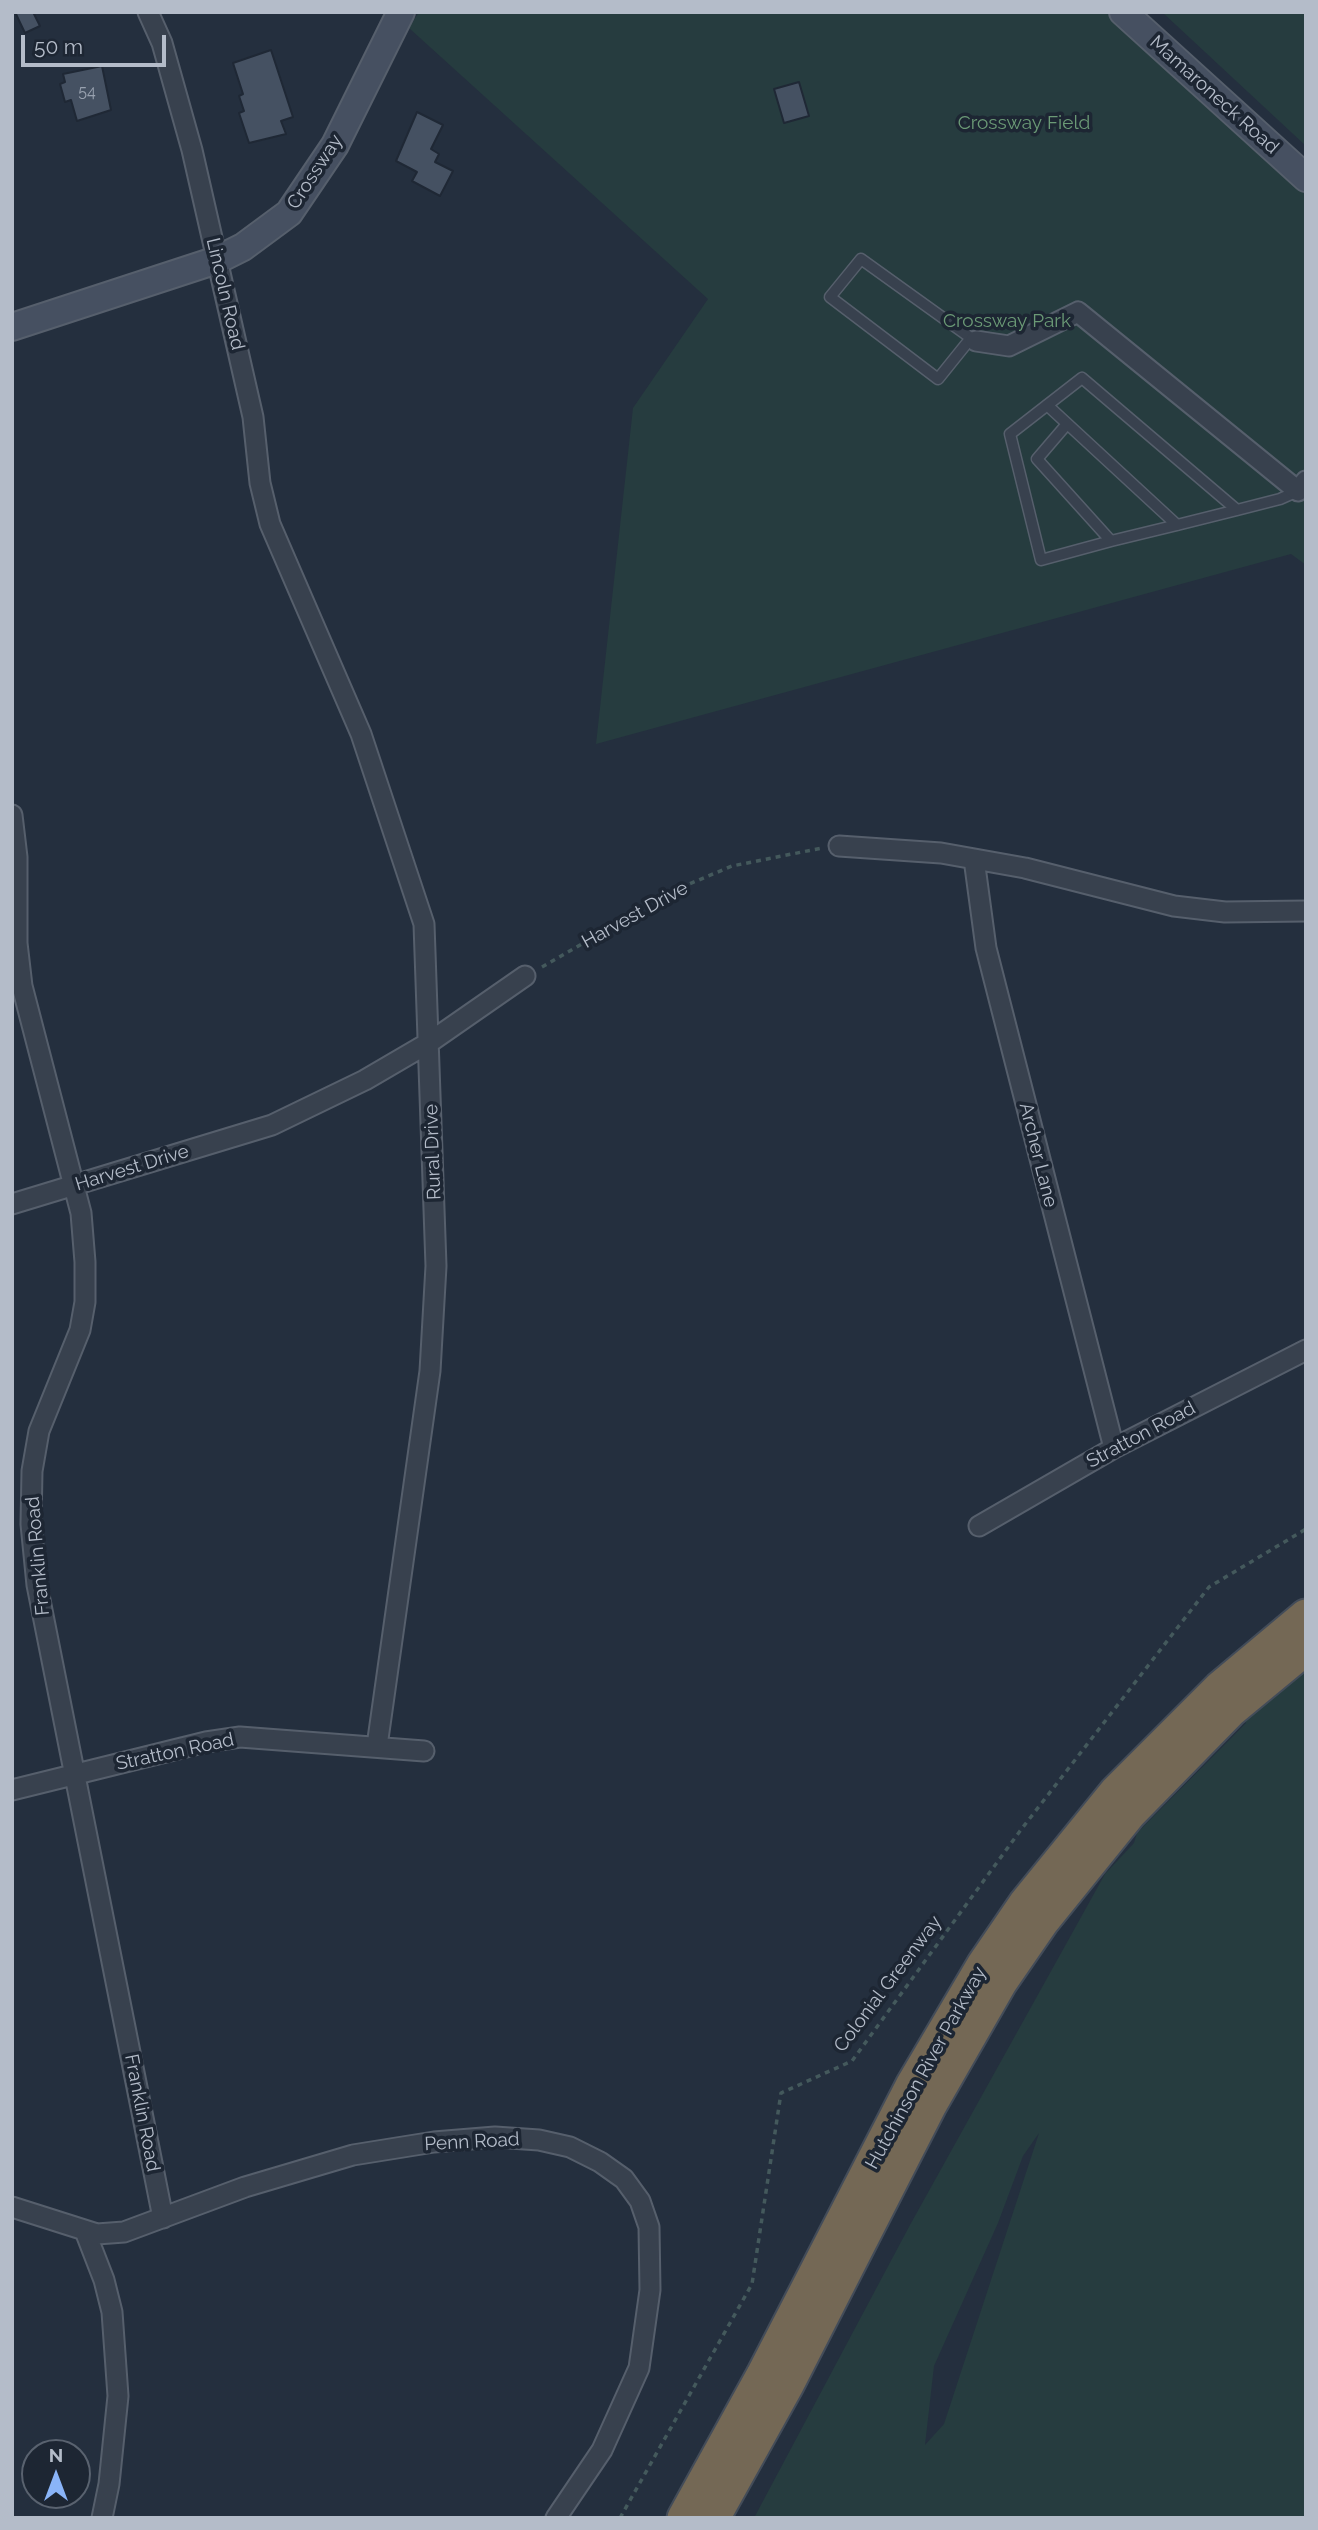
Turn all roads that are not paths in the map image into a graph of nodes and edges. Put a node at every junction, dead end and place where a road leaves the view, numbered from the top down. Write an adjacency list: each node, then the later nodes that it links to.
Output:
1 (148, 12): 5 (street, Lincoln Road)
2 (401, 12): 5 (street, Crossway)
3 (1123, 12): 4 (street, Mamaroneck Road)
4 (1306, 178)
5 (217, 260): 6 (street, Crossway); 14 (street, Lincoln Road)
6 (12, 327)
7 (974, 339): 7 (lane); 10 (street)
8 (1047, 405): 9 (lane); 11 (lane); 13 (lane)
9 (1067, 424): 12 (lane); 13 (lane)
10 (1302, 486): 11 (lane)
11 (1237, 510): 12 (lane)
12 (1177, 526): 13 (lane)
13 (1111, 541)
14 (292, 578): 20 (street, Rural Drive)
15 (12, 816): 21 (street, Franklin Road)
16 (839, 846): 17 (street)
17 (974, 859): 18 (street); 24 (street, Archer Lane)
18 (1306, 911)
19 (525, 976): 20 (street, Harvest Drive)
20 (430, 1042): 21 (street, Harvest Drive); 28 (street, Rural Drive)
21 (74, 1186): 22 (street, Harvest Drive); 30 (street, Franklin Road)
22 (12, 1204)
23 (1306, 1350): 24 (street, Stratton Road)
24 (1114, 1448): 25 (street, Stratton Road)
25 (979, 1526)
26 (1306, 1616): 37 (highway, Hutchinson River Parkway)
27 (1306, 1648): 38 (highway, Hutchinson River Parkway)
28 (377, 1746): 29 (street, Stratton Road); 30 (street, Stratton Road)
29 (424, 1751)
30 (74, 1775): 31 (street, Stratton Road); 33 (street, Franklin Road)
31 (12, 1790)
32 (12, 2207): 34 (street, Penn Road)
33 (163, 2218): 34 (street, Penn Road); 36 (street, Penn Road)
34 (85, 2231): 35 (street)
35 (102, 2518)
36 (556, 2518)
37 (684, 2518)
38 (713, 2518)

